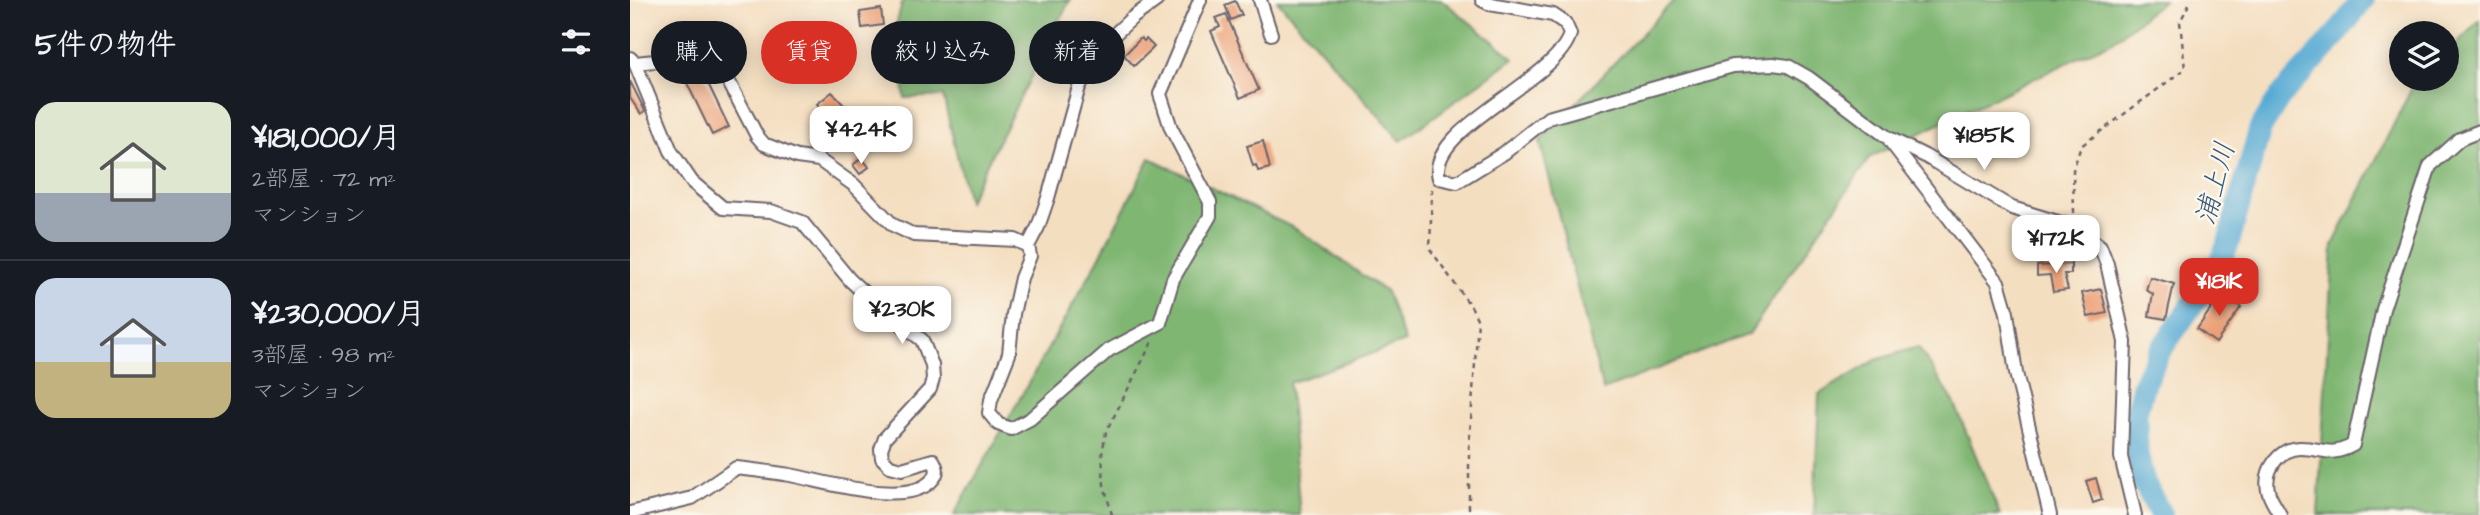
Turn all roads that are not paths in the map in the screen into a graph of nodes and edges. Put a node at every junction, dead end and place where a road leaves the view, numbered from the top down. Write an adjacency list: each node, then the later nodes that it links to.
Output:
1 (1157, 0): 9 (street)
2 (1200, 0): 9 (street)
3 (1260, 0): 5 (street)
4 (1482, 0): 8 (street)
5 (1271, 34)
6 (633, 61): 9 (street); 10 (street)
7 (2480, 131): 13 (street)
8 (1887, 137): 11 (street); 12 (street)
9 (1028, 246)
10 (630, 513)
11 (2050, 515)
12 (2135, 515)
13 (2280, 515)

